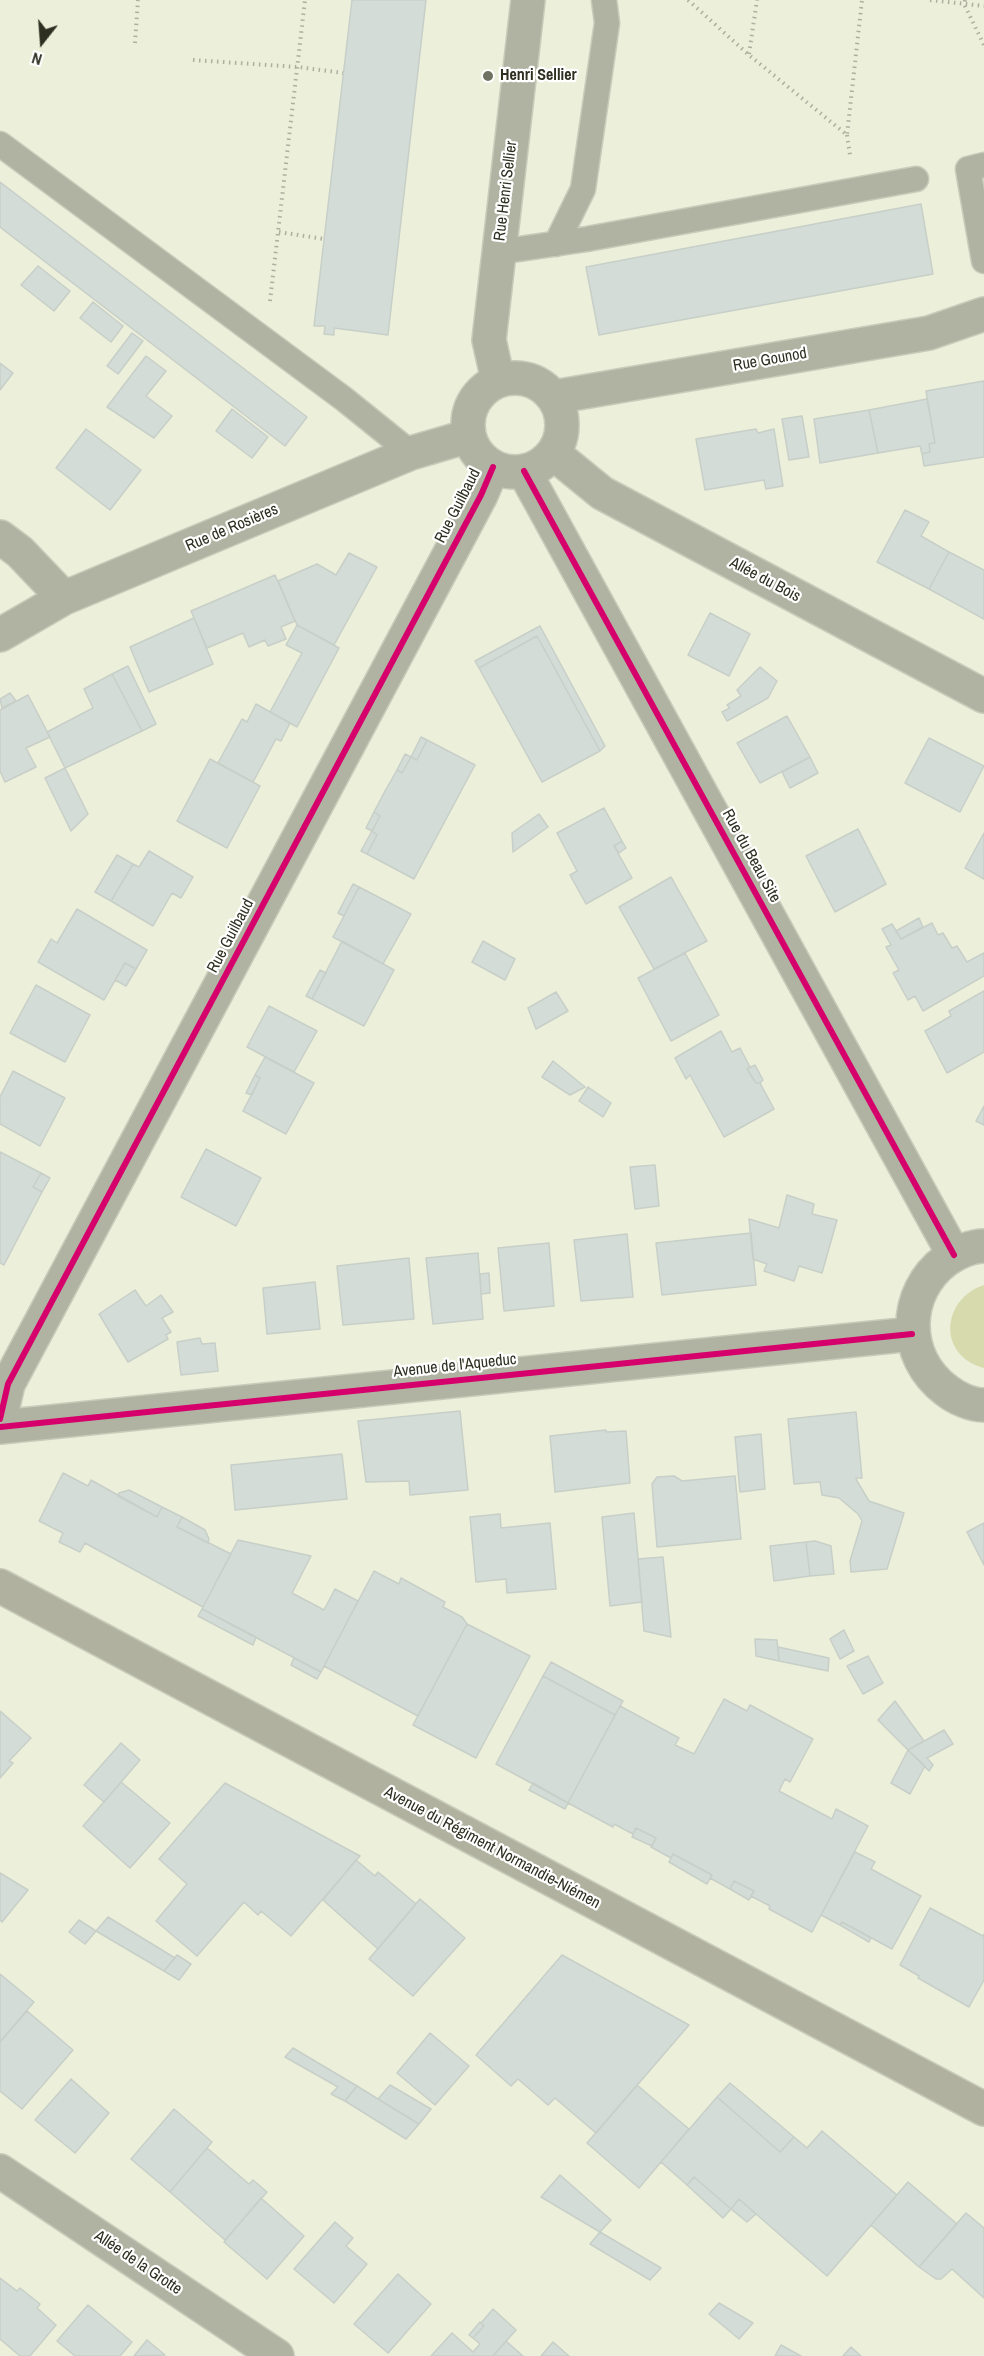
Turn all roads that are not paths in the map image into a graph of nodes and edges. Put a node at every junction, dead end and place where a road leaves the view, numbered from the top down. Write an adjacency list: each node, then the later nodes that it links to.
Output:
1 (528, 0): 7 (street, Rue Henri Sellier)
2 (604, 0): 6 (lane)
3 (0, 144): 13 (lane)
4 (984, 165): 8 (lane)
5 (916, 179): 6 (lane)
6 (556, 244): 7 (lane)
7 (499, 252): 10 (street, Rue Henri Sellier)
8 (984, 261)
9 (984, 314): 11 (street, Rue Gounod)
10 (498, 380): 11 (street); 12 (street)
11 (554, 397): 14 (street)
12 (469, 436): 13 (street, Rue de Rosières); 15 (street)
13 (411, 453): 17 (street, Rue de Rosières)
14 (553, 453): 15 (street); 19 (street, Allée du Bois)
15 (509, 469): 20 (street, Rue du Beau Site); 23 (street, Rue Guilbaud)
16 (0, 537): 17 (street)
17 (64, 598): 18 (street, Rue de Rosières)
18 (0, 635)
19 (984, 696)
20 (969, 1250): 21 (street)
21 (912, 1334): 22 (street); 24 (street, Avenue de l'Aqueduc)
22 (984, 1405)
23 (0, 1419)
24 (0, 1427)
25 (0, 1586): 26 (main road, Avenue du Régiment Normandie-Niémen)
26 (984, 2109)
27 (0, 2170): 28 (street, Allée de la Grotte)
28 (277, 2356)

